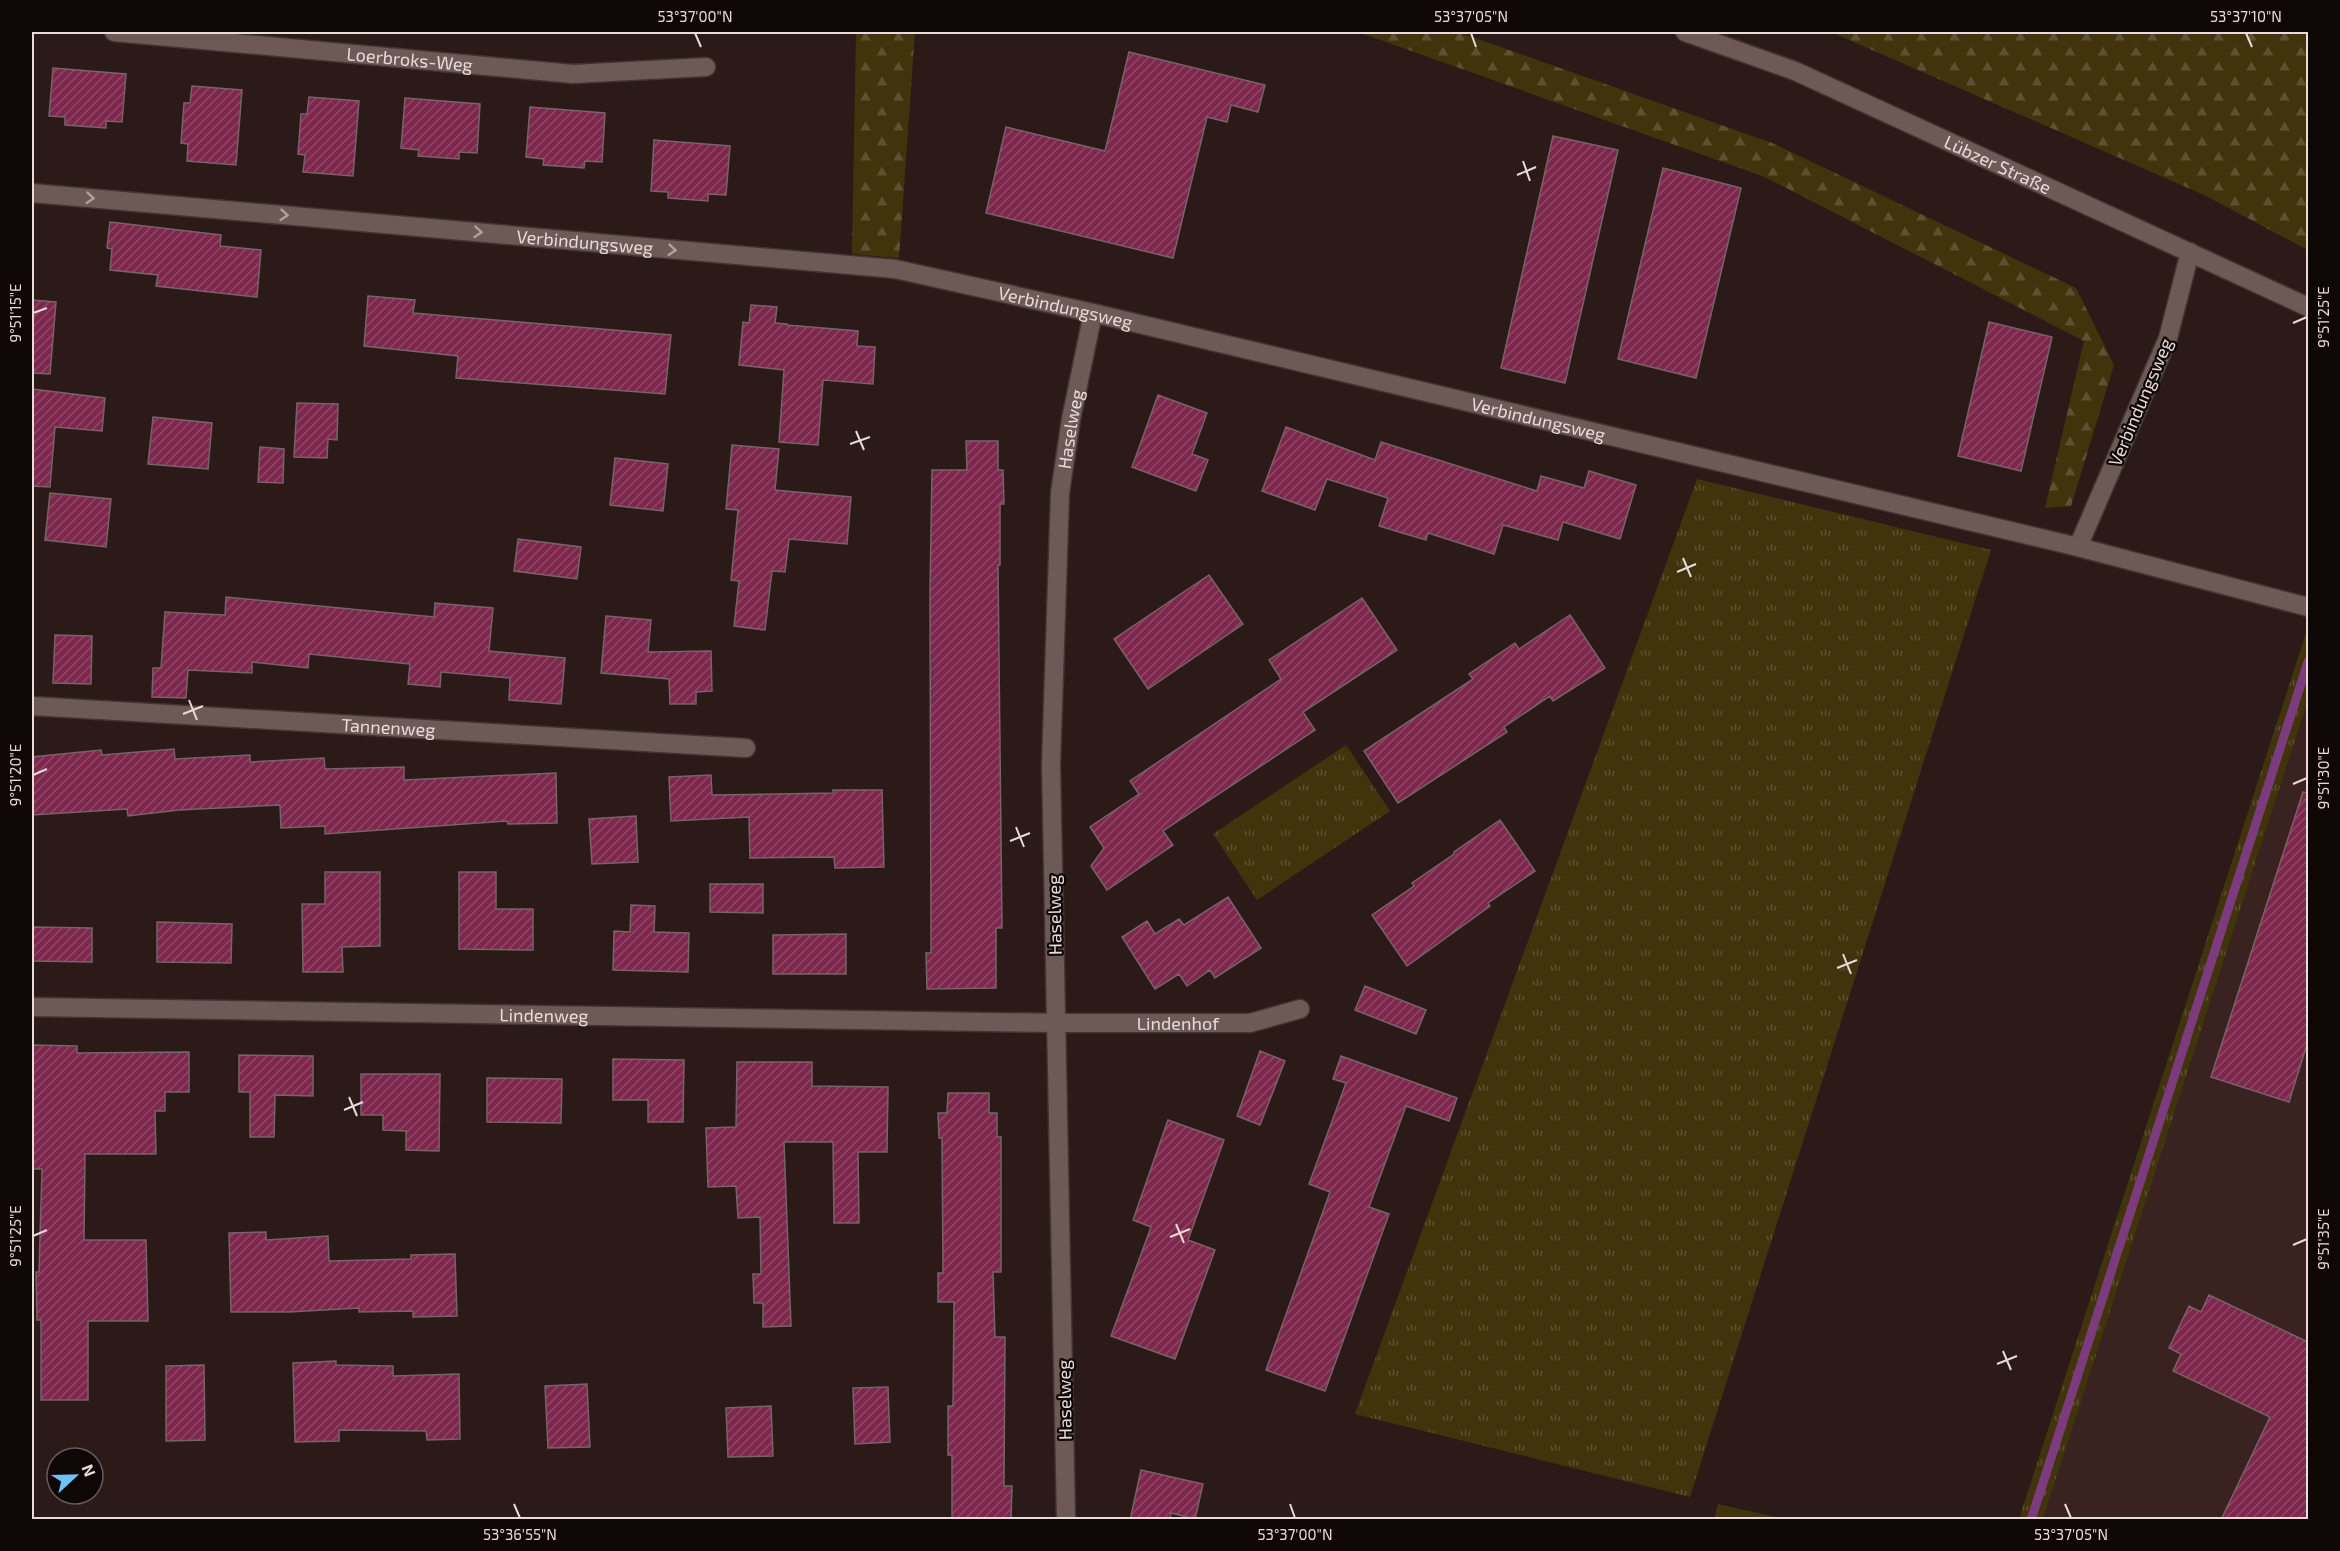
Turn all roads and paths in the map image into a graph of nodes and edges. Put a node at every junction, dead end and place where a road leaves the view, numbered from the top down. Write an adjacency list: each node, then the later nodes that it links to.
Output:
1 (114, 32): 3 (street, Loerbroks-Weg)
2 (1685, 32): 5 (street, Lübzer Straße)
3 (706, 67)
4 (32, 193): 7 (street, Verbindungsweg, one-way to 7)
5 (2190, 252): 6 (street, Lübzer Straße); 8 (street, Verbindungsweg)
6 (2308, 307)
7 (1093, 313): 8 (street, Verbindungsweg); 14 (street, Haselweg)
8 (2078, 548): 9 (street, Verbindungsweg)
9 (2308, 607)
10 (32, 706): 11 (street, Tannenweg)
11 (746, 748)
12 (32, 1007): 14 (street, Lindenweg)
13 (1300, 1009): 14 (street, Lindenhof)
14 (1056, 1023): 15 (street, Haselweg)
15 (1066, 1520)

